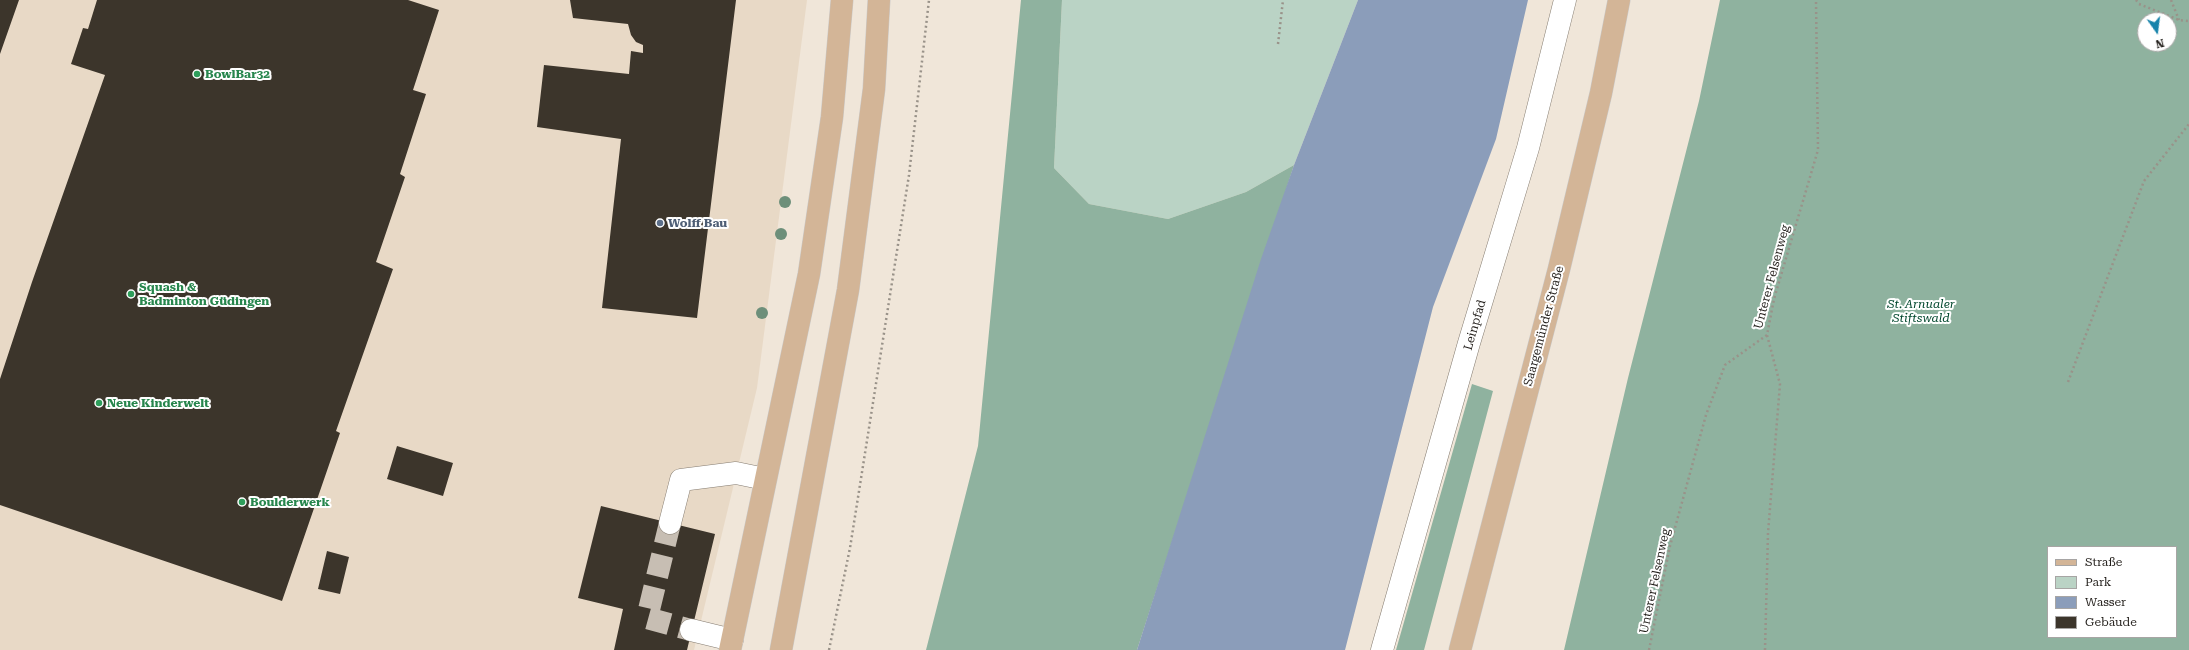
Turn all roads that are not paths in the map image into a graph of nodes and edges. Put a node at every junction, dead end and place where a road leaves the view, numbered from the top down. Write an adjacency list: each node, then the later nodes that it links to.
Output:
1 (842, 0): 5 (main road)
2 (879, 0): 9 (main road)
3 (1565, 0): 10 (lane, Leinpfad)
4 (1619, 0): 11 (main road, Saargemünder Straße)
5 (765, 479): 6 (lane); 8 (main road)
6 (670, 523)
7 (691, 630): 8 (lane)
8 (731, 645)
9 (781, 650)
10 (1382, 650)
11 (1460, 650)

